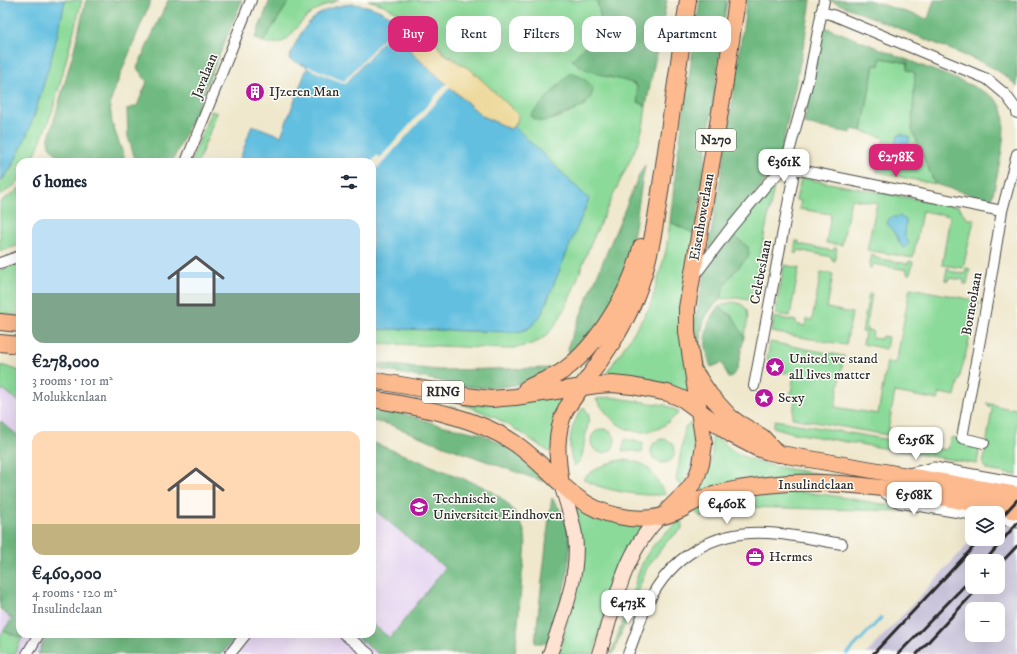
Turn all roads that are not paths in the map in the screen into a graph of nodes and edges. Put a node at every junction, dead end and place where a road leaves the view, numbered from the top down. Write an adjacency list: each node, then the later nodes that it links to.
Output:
1 (251, 0): 8 (street, Javalaan)
2 (688, 0): 10 (main road)
3 (737, 0): 14 (main road, Eisenhowerlaan / N270)
4 (824, 0): 5 (street)
5 (821, 12): 6 (street); 9 (street)
6 (1017, 113)
7 (1017, 154): 11 (street, Borneolaan)
8 (188, 158)
9 (785, 167): 11 (street); 14 (street); 21 (street, Celebeslaan)
10 (661, 181): 22 (main road); 23 (main road)
11 (1002, 210): 26 (street, Borneolaan)
12 (16, 257): 13 (street)
13 (0, 263)
14 (692, 279): 19 (main road, Eisenhowerlaan / N270)
15 (0, 322): 16 (main road)
16 (16, 324)
17 (0, 342): 18 (main road)
18 (16, 344)
19 (692, 367): 25 (main road, Eisenhowerlaan / N270); 27 (main road)
20 (376, 381): 23 (main road, RING)
21 (754, 386)
22 (581, 387): 23 (main road, RING); 25 (main road, RING); 29 (main road)
23 (515, 397)
24 (376, 400): 29 (main road, RING)
25 (699, 410): 27 (main road, Insulindelaan / RING); 35 (main road, Eisenhowerlaan)
26 (984, 443)
27 (778, 454): 28 (main road, Insulindelaan / RING)
28 (904, 476): 30 (street, Insulindelaan); 32 (main road, Insulindelaan / RING)
29 (561, 484): 35 (main road, RING); 46 (main road)
30 (1017, 484)
31 (879, 487): 33 (main road, Insulindelaan / RING); 34 (street, Insulindelaan); 35 (main road, Insulindelaan / RING)
32 (1017, 495)
33 (1017, 511)
34 (965, 512)
35 (662, 515): 47 (main road)
36 (1005, 519): 37 (street)
37 (1017, 521)
38 (842, 544): 48 (street)
39 (30, 638): 43 (street)
40 (36, 638): 43 (street)
41 (243, 638): 44 (street)
42 (349, 638): 45 (street)
43 (26, 654)
44 (230, 654)
45 (369, 654)
46 (550, 654)
47 (599, 654)
48 (628, 654)

